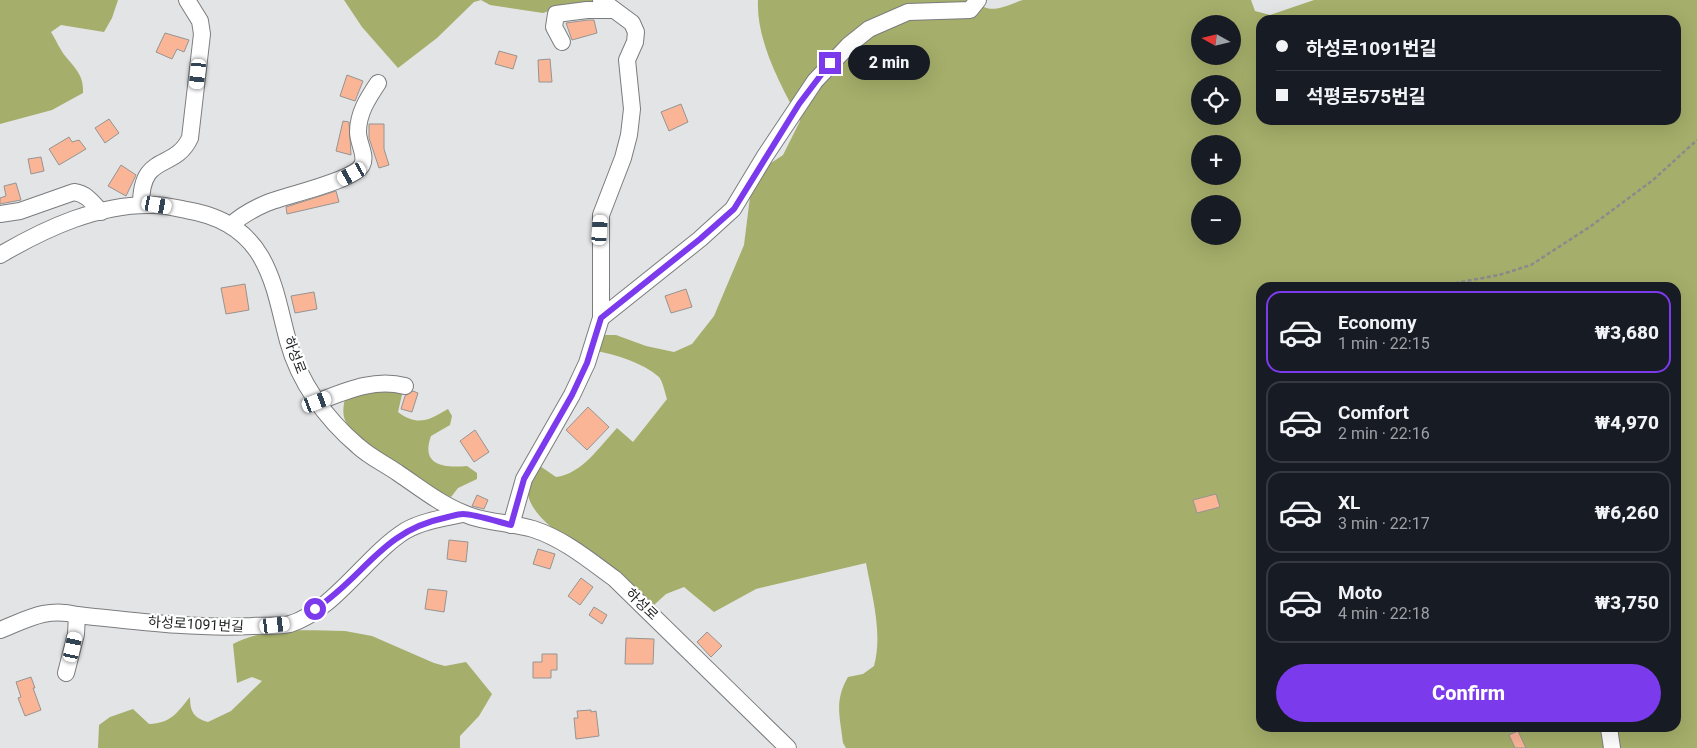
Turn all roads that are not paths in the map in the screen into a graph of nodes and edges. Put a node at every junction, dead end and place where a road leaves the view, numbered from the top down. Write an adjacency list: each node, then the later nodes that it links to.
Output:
1 (187, 0): 6 (street)
2 (978, 0): 11 (street)
3 (608, 5): 4 (street); 11 (street)
4 (562, 42)
5 (378, 83): 9 (street)
6 (141, 205): 7 (street, 하성로); 9 (street, 하성로)
7 (101, 212): 8 (street); 10 (street, 하성로)
8 (0, 214)
9 (232, 225): 13 (street, 하성로)
10 (0, 255)
11 (601, 318): 15 (street)
12 (406, 386): 13 (street)
13 (317, 402): 14 (street, 하성로)
14 (463, 514): 15 (street, 하성로); 16 (street, 하성로)
15 (511, 525): 21 (street, 하성로)
16 (378, 551): 17 (street, 하성로1091번길)
17 (77, 615): 18 (street, 하성로1091번길); 19 (street)
18 (0, 630)
19 (66, 672)
20 (1610, 732): 22 (street)
21 (788, 748)
22 (1612, 748)

